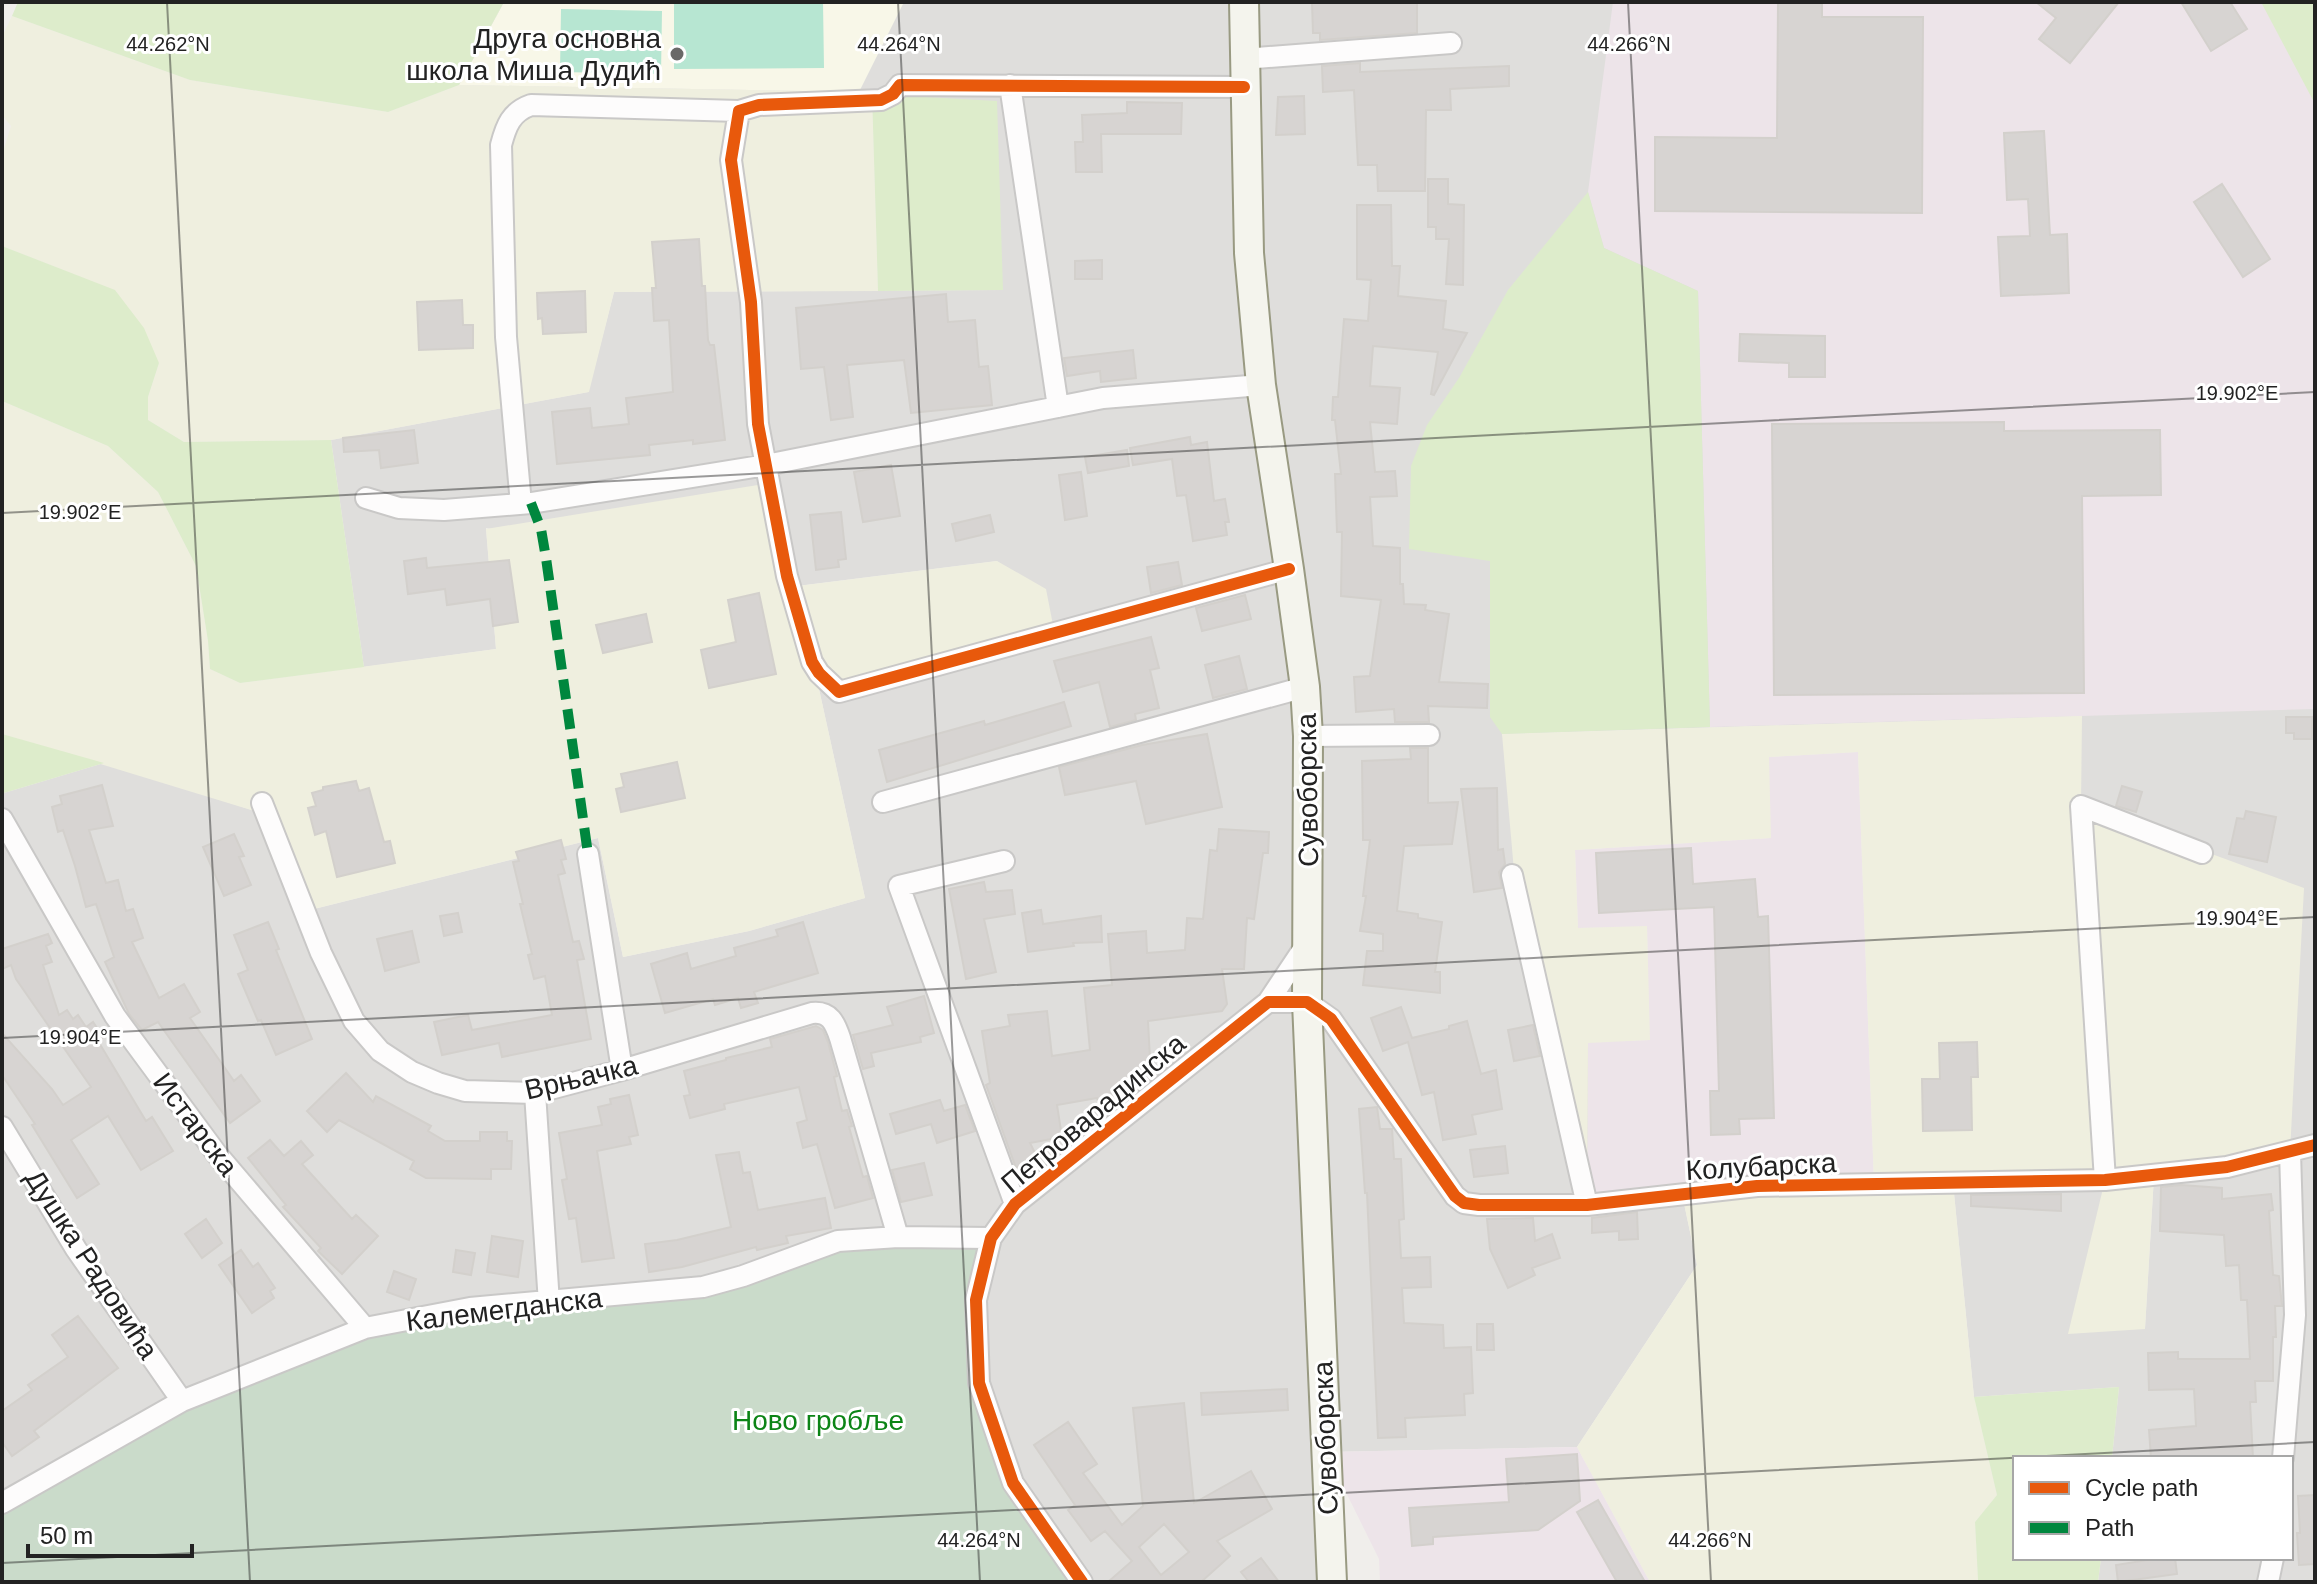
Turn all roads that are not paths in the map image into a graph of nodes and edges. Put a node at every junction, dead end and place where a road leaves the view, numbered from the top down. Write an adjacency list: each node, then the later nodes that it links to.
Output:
1 (1244, 2): 3 (main road, Сувоборска)
2 (1451, 43): 3 (street)
3 (1244, 73): 4 (street); 6 (main road, Сувоборска)
4 (1010, 85): 5 (street); 7 (street)
5 (739, 111): 8 (street); 10 (street)
6 (1261, 385): 7 (street); 11 (main road, Сувоборска)
7 (1058, 407): 8 (street)
8 (766, 465): 10 (street); 11 (street)
9 (366, 498): 10 (street)
10 (521, 504)
11 (1289, 569): 12 (main road, Сувоборска)
12 (1305, 687): 14 (main road, Сувоборска); 15 (street)
13 (1429, 735): 14 (street)
14 (1308, 736): 22 (main road, Сувоборска)
15 (883, 802)
16 (262, 803): 26 (street, Врњачка)
17 (2, 819): 36 (street, Истарска)
18 (2202, 853): 30 (street)
19 (588, 854): 25 (street)
20 (1004, 861): 31 (street)
21 (1512, 875): 32 (street)
22 (1308, 942): 23 (street, Петроварадинска); 24 (main road, Сувоборска)
23 (1268, 1002): 24 (street); 31 (street, Петроварадинска)
24 (1307, 1002): 32 (street, Колубарска); 42 (main road, Сувоборска)
25 (622, 1070): 26 (street, Врњачка); 33 (street, Врњачка)
26 (535, 1093): 35 (street)
27 (2, 1127): 37 (street, Душка Радовића)
28 (2315, 1145): 29 (street, Колубарска)
29 (2290, 1152): 30 (street, Колубарска); 38 (street)
30 (2105, 1180): 32 (street, Колубарска)
31 (1015, 1204): 34 (street, Петроварадинска)
32 (1587, 1205)
33 (898, 1237): 34 (street, Калемегданска); 35 (street, Калемегданска)
34 (991, 1238): 41 (street, Петроварадинска)
35 (549, 1303): 36 (street, Калемегданска)
36 (365, 1328): 37 (street, Калемегданска)
37 (182, 1401): 39 (street, Калемегданска)
38 (2283, 1456)
39 (2, 1503)
40 (2273, 1560): 43 (street)
41 (1082, 1582)
42 (1332, 1582)
43 (2268, 1582)

